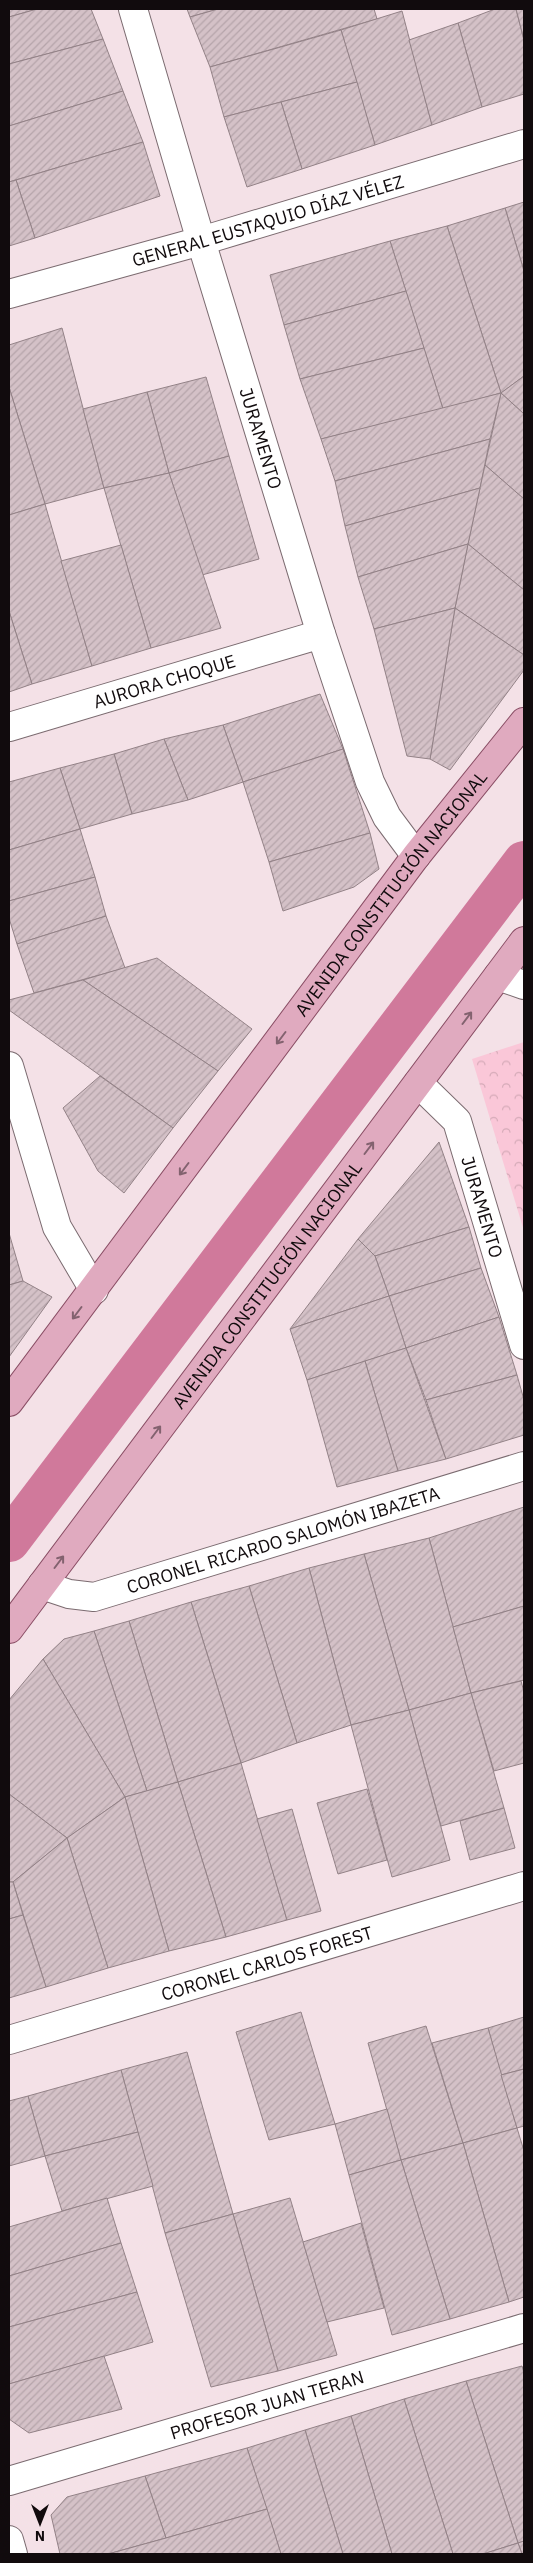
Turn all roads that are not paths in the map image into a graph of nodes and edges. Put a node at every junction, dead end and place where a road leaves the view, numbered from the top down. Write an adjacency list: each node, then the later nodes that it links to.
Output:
1 (133, 9): 3 (street, JURAMENTO)
2 (524, 144): 3 (street, GENERAL EUSTAQUIO DÍAZ VÉLEZ)
3 (201, 241): 4 (street, GENERAL EUSTAQUIO DÍAZ VÉLEZ); 5 (street, JURAMENTO)
4 (9, 294)
5 (321, 634): 7 (street, AURORA CHOQUE); 8 (street, JURAMENTO)
6 (524, 722): 8 (main road, AVENIDA CONSTITUCIÓN NACIONAL)
7 (9, 727)
8 (416, 856): 14 (main road, AVENIDA CONSTITUCIÓN NACIONAL, one-way to 14)
9 (524, 941): 10 (main road, AVENIDA CONSTITUCIÓN NACIONAL)
10 (498, 976): 11 (street); 13 (main road, AVENIDA CONSTITUCIÓN NACIONAL, one-way to 10)
11 (524, 985)
12 (9, 1066): 14 (street)
13 (418, 1083): 15 (street, JURAMENTO); 18 (main road, AVENIDA CONSTITUCIÓN NACIONAL, one-way to 13)
14 (94, 1290): 16 (main road, AVENIDA CONSTITUCIÓN NACIONAL, one-way to 16)
15 (524, 1345)
16 (9, 1402)
17 (524, 1466): 18 (street, CORONEL RICARDO SALOMÓN IBAZETA)
18 (42, 1585): 19 (main road, AVENIDA CONSTITUCIÓN NACIONAL)
19 (9, 1629)
20 (524, 1886): 21 (street, CORONEL CARLOS FOREST)
21 (9, 2040)
22 (524, 2328): 23 (street, PROFESOR JUAN TERAN)
23 (9, 2481)
24 (9, 2540): 25 (street)
25 (13, 2554)

